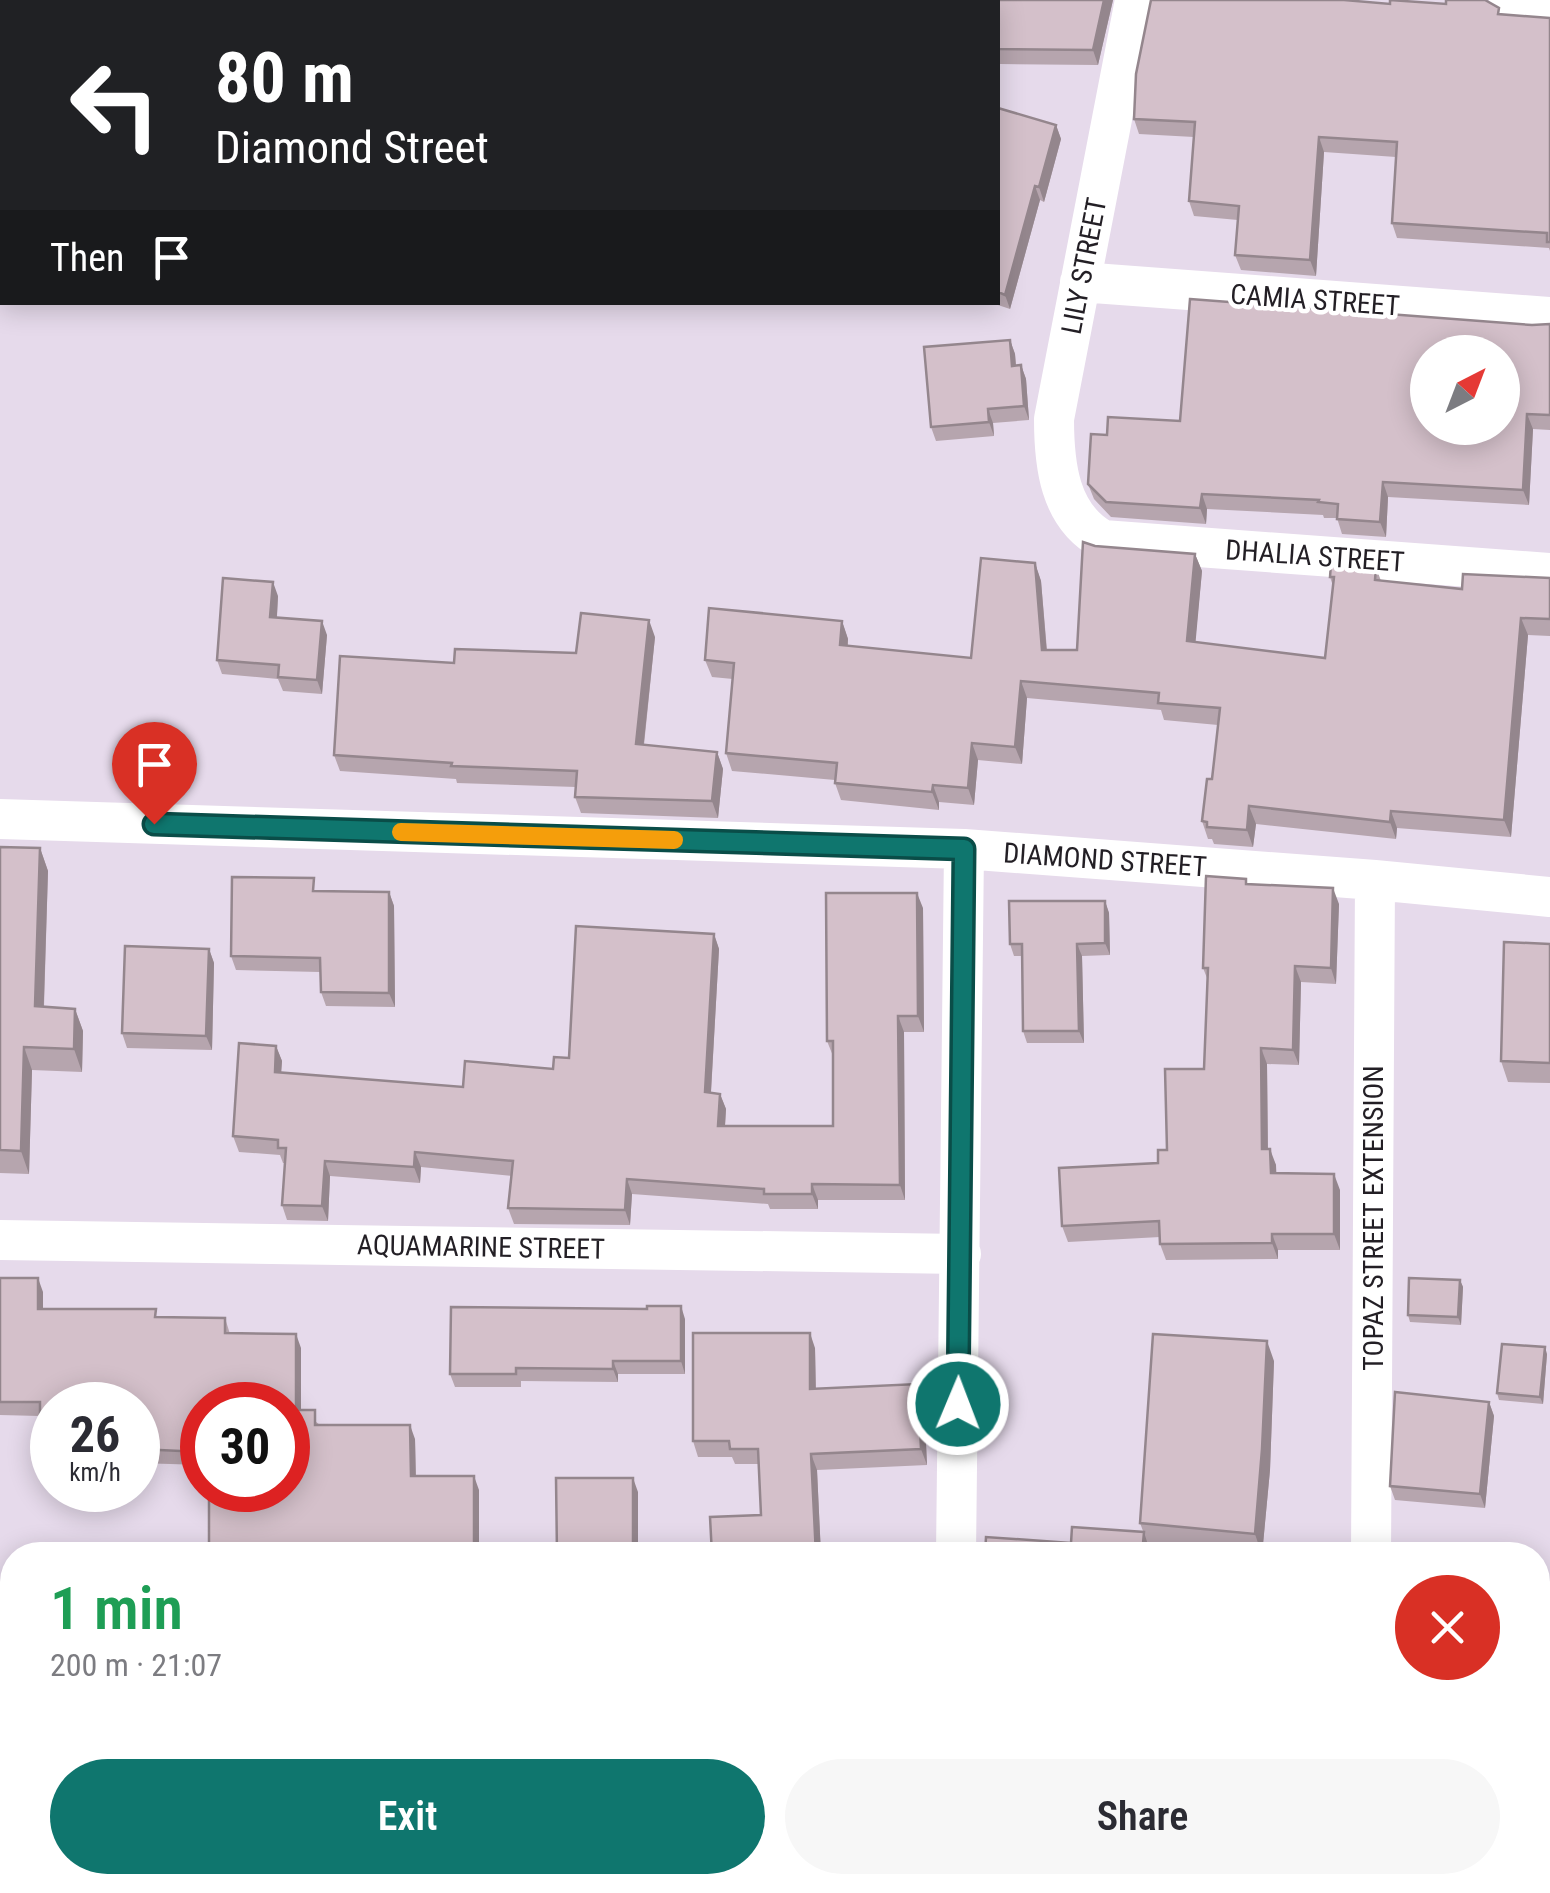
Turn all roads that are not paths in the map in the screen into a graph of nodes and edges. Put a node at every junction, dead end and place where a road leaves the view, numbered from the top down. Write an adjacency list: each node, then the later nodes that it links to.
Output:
1 (1135, 0): 4 (street, LILY STREET)
2 (1509, 0): 3 (street)
3 (1550, 7)
4 (1080, 282): 5 (street, CAMIA STREET); 6 (street, LILY STREET)
5 (1550, 316)
6 (1083, 529): 7 (street, DHALIA STREET)
7 (1550, 574)
8 (0, 820): 9 (street, DIAMOND STREET)
9 (964, 849): 10 (street, DIAMOND STREET); 13 (street)
10 (1375, 880): 11 (street, DIAMOND STREET); 15 (street, TOPAZ STREET EXTENSION)
11 (1550, 897)
12 (0, 1240): 13 (street, AQUAMARINE STREET)
13 (962, 1254): 14 (street)
14 (956, 1542)
15 (1371, 1542)

